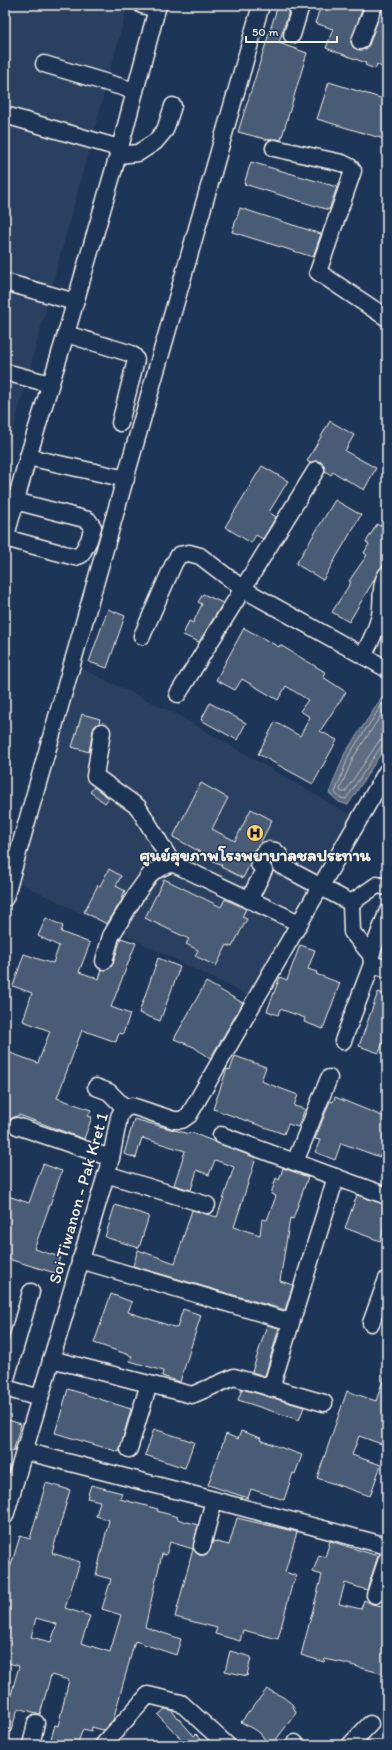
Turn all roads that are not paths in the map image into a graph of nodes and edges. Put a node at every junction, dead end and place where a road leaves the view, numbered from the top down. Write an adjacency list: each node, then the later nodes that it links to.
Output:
1 (261, 5): 22 (street)
2 (301, 5): 5 (street)
3 (374, 5): 6 (street)
4 (152, 6): 8 (street)
5 (292, 35)
6 (360, 41)
7 (44, 64): 8 (street)
8 (135, 91): 12 (street)
9 (173, 106): 12 (street)
10 (5, 115): 12 (street)
11 (274, 148): 15 (street)
12 (118, 152): 14 (street)
13 (5, 282): 14 (street)
14 (75, 302): 16 (street)
15 (387, 318)
16 (66, 334): 18 (street); 19 (street)
17 (5, 372): 18 (street)
18 (50, 384): 20 (street)
19 (120, 423)
20 (28, 457): 22 (street); 23 (street)
21 (316, 470): 26 (street)
22 (126, 479): 36 (street)
23 (11, 508): 24 (street); 24 (street)
24 (5, 539)
25 (387, 574): 28 (street)
26 (243, 589): 27 (street); 28 (street); 30 (street)
27 (142, 636)
28 (363, 656): 29 (street)
29 (387, 669)
30 (178, 694)
31 (102, 732): 33 (street)
32 (387, 771): 34 (street, Soi Tiwanon - Pak Kret 1)
33 (172, 863): 37 (street); 41 (street)
34 (321, 886): 37 (street); 38 (street); 40 (street, Soi Tiwanon - Pak Kret 1)
35 (387, 887): 38 (street)
36 (5, 898)
37 (249, 900): 40 (street)
38 (351, 903): 42 (street)
39 (387, 913): 42 (street)
40 (299, 924): 46 (street, Soi Tiwanon - Pak Kret 1)
41 (104, 961)
42 (377, 962): 43 (street)
43 (343, 1041)
44 (329, 1078): 50 (street)
45 (96, 1087): 46 (street)
46 (125, 1108): 49 (street, Soi Tiwanon - Pak Kret 1)
47 (17, 1126): 49 (street)
48 (221, 1135): 50 (street)
49 (111, 1158): 51 (street, Soi Tiwanon - Pak Kret 1)
50 (295, 1162): 52 (street)
51 (106, 1174): 54 (street); 55 (street, Soi Tiwanon - Pak Kret 1)
52 (336, 1177): 53 (street); 58 (street)
53 (387, 1196)
54 (207, 1205)
55 (80, 1260): 58 (street); 60 (street, Soi Tiwanon - Pak Kret 1)
56 (387, 1279): 59 (street)
57 (31, 1292): 61 (street)
58 (291, 1322): 64 (street)
59 (371, 1323)
60 (51, 1359): 62 (street); 65 (street, Soi Tiwanon - Pak Kret 1)
61 (5, 1382)
62 (149, 1384): 64 (street); 67 (street)
63 (5, 1388): 65 (street)
64 (271, 1388): 66 (street)
65 (40, 1398): 68 (street, Soi Tiwanon - Pak Kret 1)
66 (324, 1403)
67 (129, 1449)
68 (24, 1452): 69 (street); 70 (street, Soi Tiwanon - Pak Kret 1)
69 (214, 1500): 71 (street); 72 (street)
70 (5, 1516)
71 (202, 1546)
72 (387, 1546)
73 (387, 1559): 74 (street)
74 (375, 1595)
75 (36, 1723): 77 (street)
76 (370, 1724): 80 (street)
77 (31, 1745)
78 (102, 1745): 79 (street)
79 (227, 1745)
80 (350, 1745)

